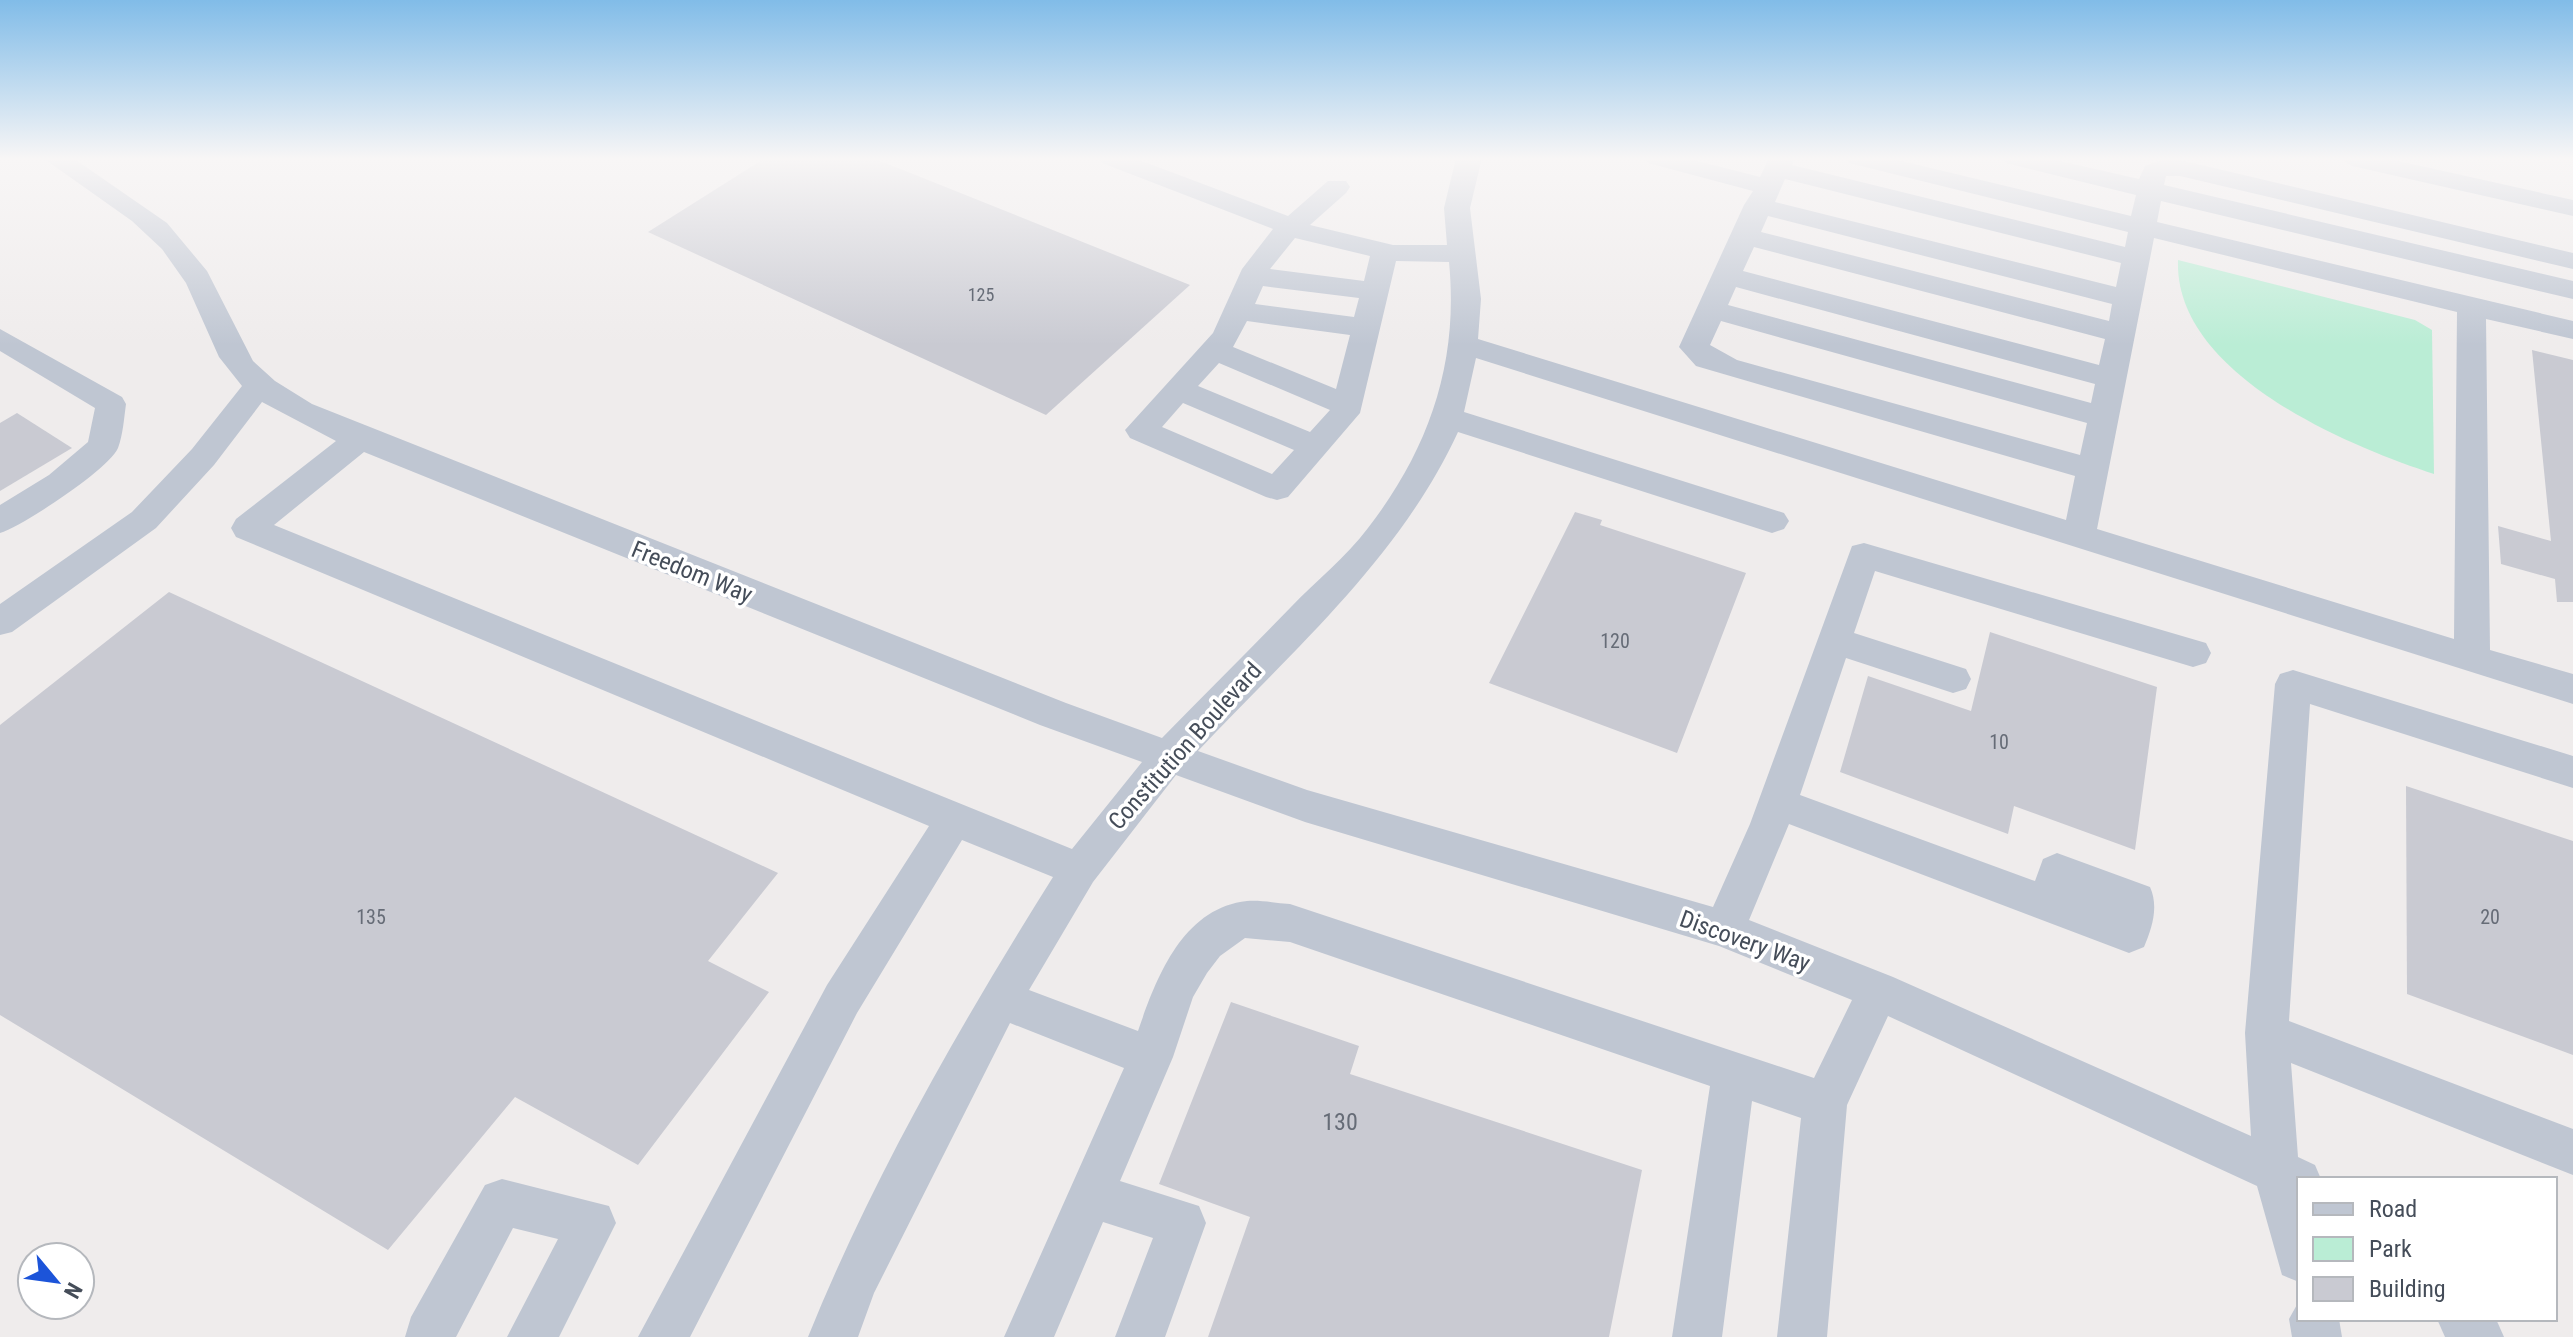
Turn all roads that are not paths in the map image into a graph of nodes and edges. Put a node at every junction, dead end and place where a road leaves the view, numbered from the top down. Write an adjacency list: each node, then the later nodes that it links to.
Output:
1 (149, 220): 34 (street, Freedom Way)
2 (1273, 220): 12 (street)
3 (1298, 220): 12 (street)
4 (1459, 220): 16 (street, Constitution Boulevard)
5 (1751, 220): 14 (street)
6 (1892, 220): 23 (street)
7 (1960, 220): 17 (street)
8 (2116, 220): 13 (street)
9 (2144, 220): 13 (street)
10 (2279, 220): 21 (street)
11 (2401, 220): 18 (street)
12 (1290, 227): 15 (street); 20 (street)
13 (2143, 227): 17 (street); 24 (street)
14 (1743, 236): 19 (street); 29 (street)
15 (1385, 251): 16 (street); 22 (street)
16 (1459, 254): 31 (street, Constitution Boulevard)
17 (2136, 258): 23 (street)
18 (2573, 261)
19 (1726, 275): 25 (street); 33 (street)
20 (1253, 276): 22 (street); 26 (street)
21 (2573, 290)
22 (1375, 291): 27 (street)
23 (2128, 299): 29 (street)
24 (2471, 307): 28 (street); 48 (street)
25 (1710, 309): 38 (street); 41 (street)
26 (1238, 311): 27 (street); 32 (street)
27 (1365, 328): 36 (street)
28 (2573, 330)
29 (2121, 334): 33 (street)
30 (0, 338): 42 (street)
31 (1463, 344): 37 (street, Constitution Boulevard); 44 (street)
32 (1214, 350): 35 (street); 36 (street)
33 (2111, 378): 38 (street)
34 (259, 385): 39 (street, Freedom Way); 45 (street)
35 (1178, 389): 40 (street); 40 (street)
36 (1347, 405): 40 (street)
37 (1445, 417): 43 (street); 51 (street, Constitution Boulevard)
38 (2103, 417): 41 (street)
39 (360, 438): 51 (street, Freedom Way); 54 (street)
40 (1315, 446)
41 (2093, 470): 44 (street)
42 (0, 521)
43 (1772, 521)
44 (2079, 536): 48 (street)
45 (0, 622)
46 (1834, 640): 47 (street); 49 (street); 53 (street)
47 (2193, 653)
48 (2472, 659): 50 (street)
49 (1953, 679)
50 (2573, 689)
51 (1169, 756): 55 (street, Constitution Boulevard); 57 (street, Discovery Way)
52 (2573, 772): 60 (street)
53 (1777, 803): 56 (street); 57 (street)
54 (954, 819): 55 (street); 71 (street)
55 (1079, 870): 59 (street, Constitution Boulevard)
56 (2050, 904)
57 (1724, 929): 58 (street, Discovery Way)
58 (1878, 991): 63 (street); 65 (street, Discovery Way)
59 (1003, 1000): 61 (street); 72 (street, Constitution Boulevard)
60 (2267, 1033): 64 (street); 65 (street)
61 (1151, 1057): 62 (street); 66 (street)
62 (1734, 1073): 63 (street); 75 (street)
63 (1825, 1104): 76 (street)
64 (2573, 1152)
65 (2288, 1176): 67 (street)
66 (1090, 1195): 73 (street); 74 (street)
67 (2297, 1243)
68 (2464, 1321): 77 (street)
69 (431, 1337): 70 (street)
70 (532, 1337)
71 (663, 1337)
72 (833, 1337)
73 (1029, 1337)
74 (1140, 1337)
75 (1697, 1337)
76 (1802, 1337)
77 (2479, 1337)

